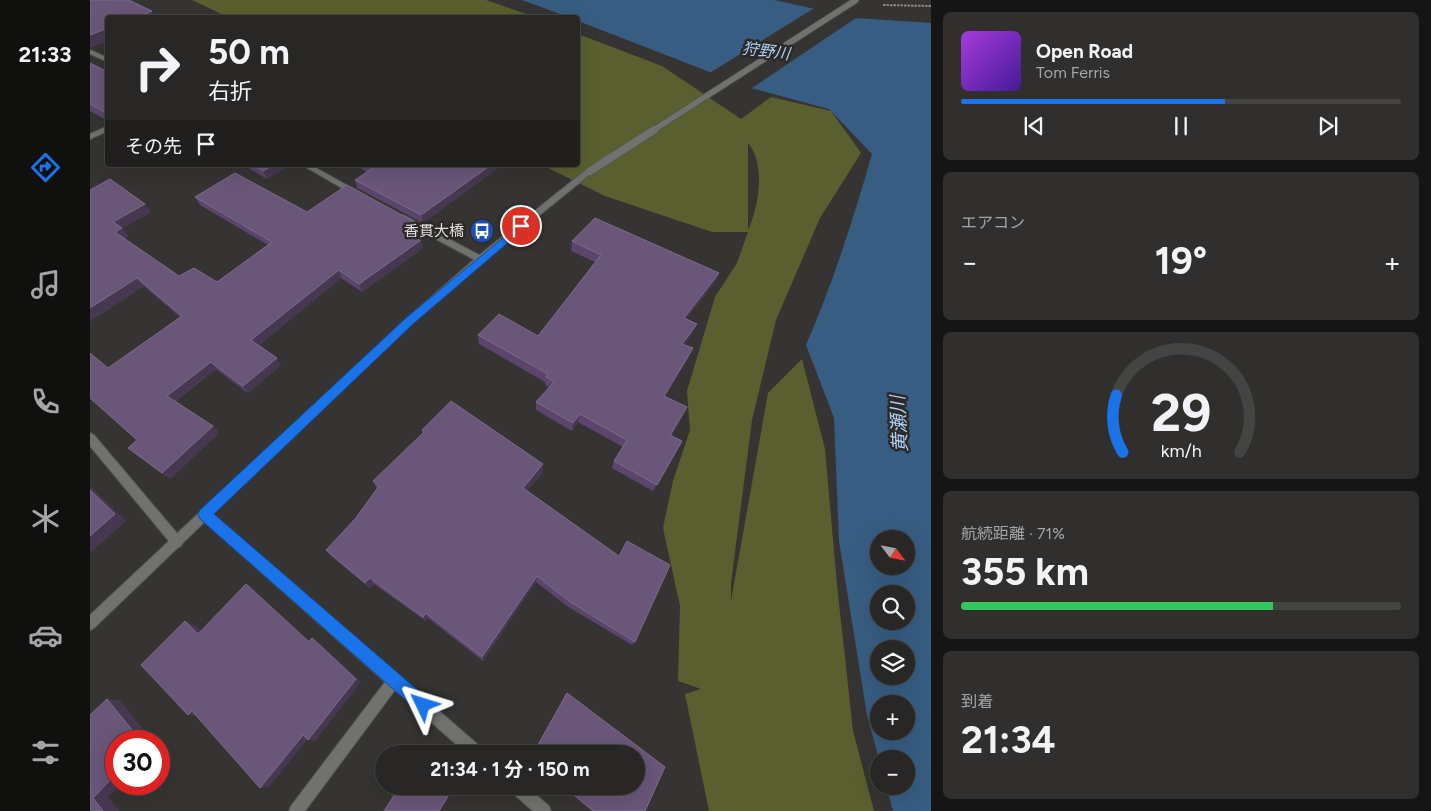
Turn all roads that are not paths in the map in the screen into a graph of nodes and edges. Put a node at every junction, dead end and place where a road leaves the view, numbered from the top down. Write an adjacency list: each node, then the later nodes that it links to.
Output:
1 (856, 0): 9 (street, bridge)
2 (90, 52): 3 (street)
3 (105, 59)
4 (105, 130): 5 (street)
5 (90, 137)
6 (310, 167): 7 (street)
7 (367, 198)
8 (393, 212): 9 (street)
9 (480, 260): 11 (street)
10 (90, 438): 12 (street)
11 (205, 514): 12 (street); 14 (street)
12 (177, 542): 13 (street)
13 (90, 624)
14 (395, 680): 15 (street); 17 (street)
15 (468, 745)
16 (526, 795): 18 (street)
17 (296, 811)
18 (544, 811)

